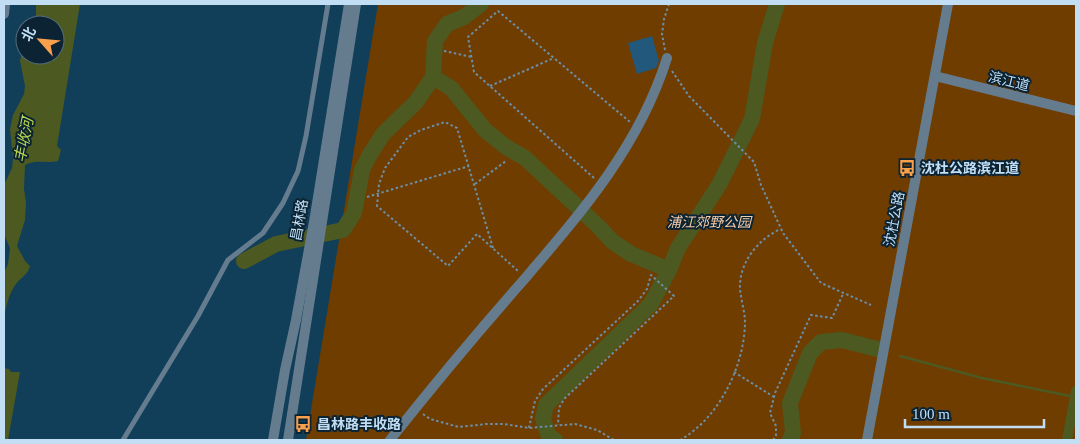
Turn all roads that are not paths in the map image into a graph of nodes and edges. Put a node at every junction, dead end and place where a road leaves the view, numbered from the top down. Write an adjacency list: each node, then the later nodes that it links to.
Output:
1 (5, 4): 6 (street)
2 (328, 4): 12 (lane)
3 (349, 4): 10 (street, 昌林路)
4 (356, 4): 10 (street, 昌林路)
5 (948, 4): 8 (street, 沈杜公路)
6 (4, 14)
7 (667, 58): 15 (street)
8 (935, 76): 9 (street, 滨江道); 16 (street, 沈杜公路)
9 (1076, 111)
10 (318, 221): 11 (street, 昌林路)
11 (313, 250): 13 (street, 昌林路); 14 (street, 昌林路)
12 (123, 440)
13 (273, 440)
14 (288, 440)
15 (390, 440)
16 (867, 440)

